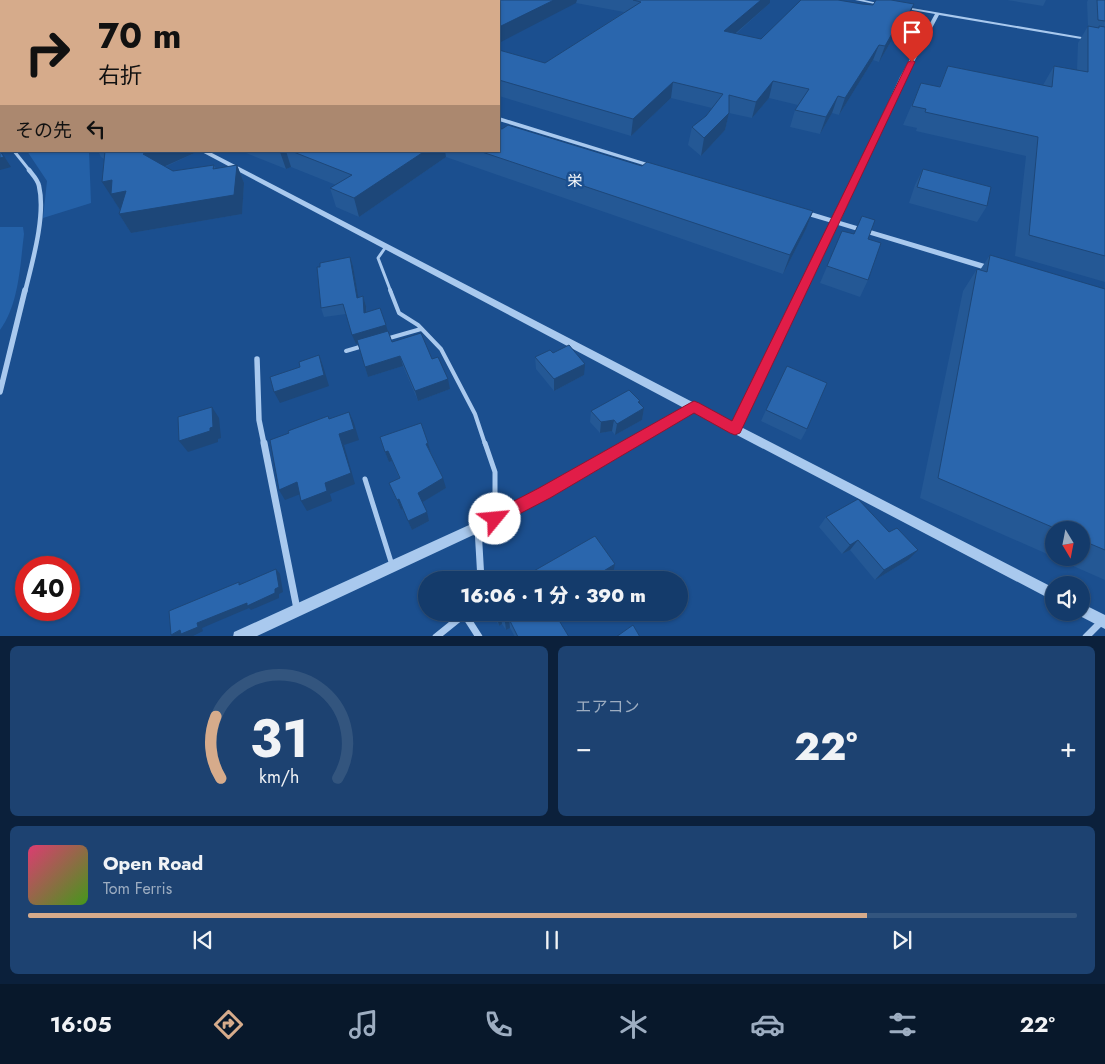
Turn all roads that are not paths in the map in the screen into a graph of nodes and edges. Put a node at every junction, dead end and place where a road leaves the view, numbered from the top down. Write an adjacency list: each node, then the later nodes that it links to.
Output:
1 (857, 0): 2 (street)
2 (937, 14): 3 (street); 9 (street)
3 (1105, 42)
4 (500, 119): 7 (street)
5 (15, 152): 17 (street)
6 (204, 152): 10 (street)
7 (668, 170)
8 (789, 207): 9 (street)
9 (836, 222): 11 (street); 19 (street)
10 (385, 248): 12 (lane); 18 (street)
11 (1003, 272)
12 (421, 329): 13 (lane); 21 (lane)
13 (383, 340)
14 (364, 345): 15 (lane)
15 (346, 351)
16 (257, 359): 26 (street)
17 (0, 392)
18 (694, 407): 19 (street); 21 (street)
19 (735, 429): 25 (street)
20 (365, 479): 23 (lane)
21 (495, 519): 22 (street)
22 (478, 527): 23 (street); 24 (street)
23 (393, 566): 26 (street)
24 (480, 571)
25 (1045, 590)
26 (297, 610): 31 (street)
27 (1090, 614): 30 (street)
28 (456, 621): 32 (street)
29 (470, 621): 33 (street)
30 (1104, 621): 34 (street)
31 (239, 636)
32 (436, 636)
33 (478, 636)
34 (1086, 636)

